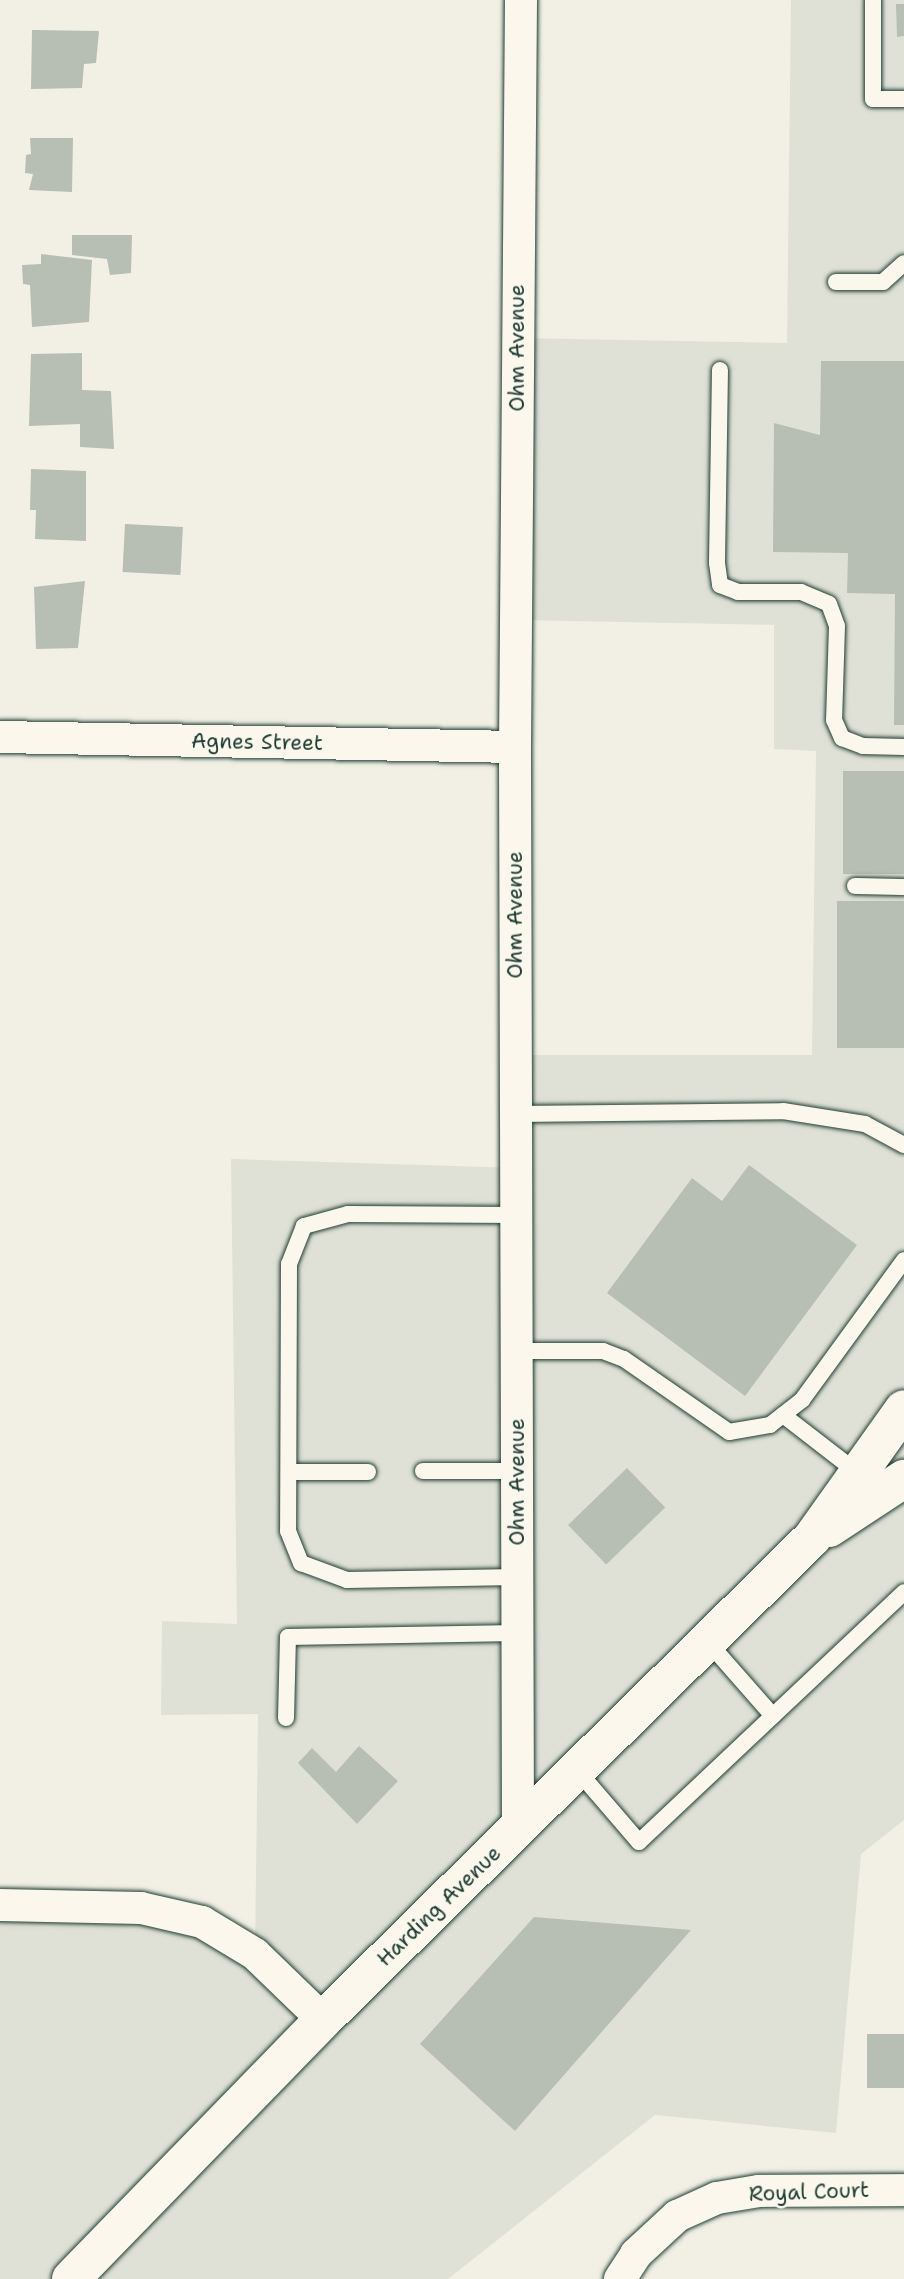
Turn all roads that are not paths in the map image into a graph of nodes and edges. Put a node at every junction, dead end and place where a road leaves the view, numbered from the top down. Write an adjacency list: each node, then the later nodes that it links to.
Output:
1 (521, 0): 8 (street, Ohm Avenue)
2 (873, 0): 3 (lane)
3 (904, 99)
4 (904, 263): 5 (lane)
5 (836, 282)
6 (720, 370): 9 (lane)
7 (0, 737): 8 (street, Agnes Street)
8 (515, 747): 12 (street, Ohm Avenue)
9 (904, 747)
10 (855, 886): 11 (lane)
11 (904, 887)
12 (516, 1114): 13 (lane); 14 (street, Ohm Avenue)
13 (904, 1145)
14 (516, 1215): 16 (street, Ohm Avenue); 21 (lane)
15 (904, 1260): 18 (lane)
16 (517, 1351): 18 (lane); 20 (street, Ohm Avenue)
17 (904, 1409): 23 (main road, Harding Avenue)
18 (783, 1415): 23 (lane)
19 (423, 1471): 20 (lane)
20 (516, 1471): 26 (street, Ohm Avenue)
21 (289, 1472): 22 (lane); 26 (lane)
22 (368, 1472)
23 (858, 1473): 25 (main road, Harding Avenue)
24 (904, 1479): 25 (main road, Harding Avenue)
25 (812, 1538): 29 (main road, Harding Avenue)
26 (517, 1577): 28 (street, Ohm Avenue)
27 (904, 1592): 30 (lane)
28 (517, 1633): 31 (lane); 33 (street, Ohm Avenue)
29 (708, 1642): 30 (lane); 32 (main road, Harding Avenue)
30 (773, 1716): 32 (lane)
31 (286, 1718)
32 (577, 1770): 33 (main road, Harding Avenue)
33 (518, 1829): 35 (main road, Harding Avenue)
34 (0, 1905): 35 (street)
35 (323, 2020): 37 (main road, Harding Avenue)
36 (904, 2190): 38 (street, Royal Court)
37 (71, 2279)
38 (620, 2279)

